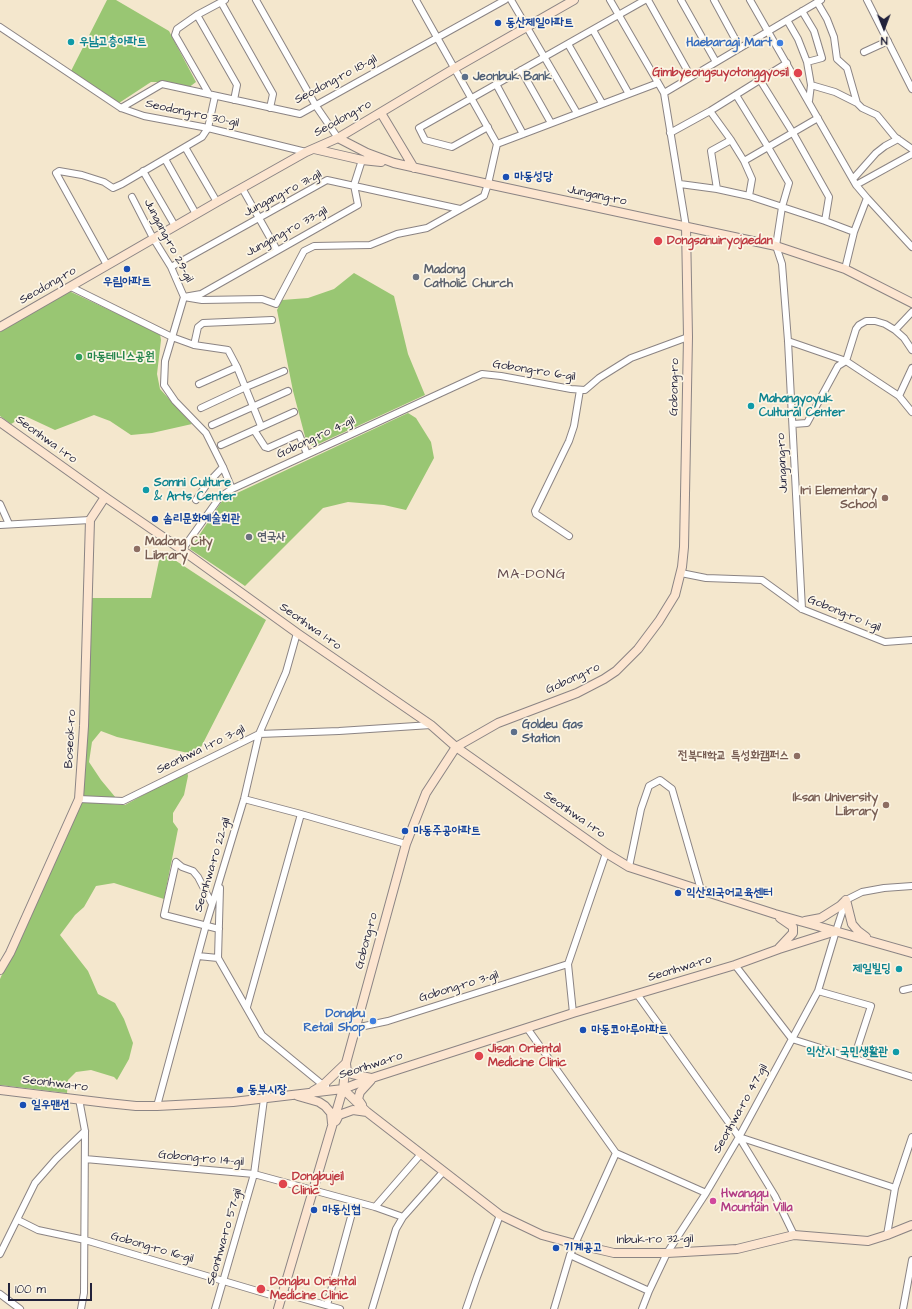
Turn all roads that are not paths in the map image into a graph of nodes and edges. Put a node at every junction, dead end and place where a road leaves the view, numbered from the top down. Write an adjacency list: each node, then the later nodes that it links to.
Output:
1 (256, 0): 48 (street)
2 (416, 0): 22 (street)
3 (505, 0): 22 (street, Seodong-ro 18-gil)
4 (511, 0): 19 (street)
5 (574, 0): 19 (street, Seodong-ro)
6 (610, 0): 16 (street, Gobong-ro)
7 (646, 0): 16 (street); 33 (street)
8 (681, 0): 28 (street)
9 (714, 0): 25 (street)
10 (751, 0): 21 (street)
11 (867, 0): 23 (street)
12 (223, 1): 15 (street); 50 (street)
13 (819, 1): 14 (street); 47 (street)
14 (802, 11): 17 (street); 29 (street)
15 (197, 15): 41 (street); 44 (street)
16 (619, 15): 20 (street); 35 (street, Gobong-ro)
17 (787, 20): 21 (street); 29 (street)
18 (0, 27): 49 (street, Seodong-ro 30-gil)
19 (527, 27): 27 (street); 31 (street, Seodong-ro)
20 (593, 30): 24 (street); 40 (street)
21 (768, 31): 25 (street); 30 (street)
22 (437, 38): 31 (street); 48 (street, Seodong-ro 18-gil)
23 (888, 41): 26 (street); 38 (street)
24 (568, 44): 27 (street); 46 (street)
25 (740, 48): 28 (street)
26 (864, 52)
27 (544, 57): 32 (street); 53 (street)
28 (716, 62): 33 (street)
29 (807, 62): 37 (street)
30 (787, 63): 34 (street); 45 (street)
31 (455, 68): 43 (street); 52 (street, Seodong-ro)
32 (521, 70): 36 (street); 55 (street)
33 (691, 77): 39 (street)
34 (760, 80): 42 (street); 60 (street)
35 (658, 83): 39 (street, Gobong-ro); 40 (street)
36 (496, 84): 43 (street); 59 (street)
37 (811, 85): 45 (street); 47 (street)
38 (912, 89)
39 (664, 93): 58 (street, Gobong-ro)
40 (628, 94): 46 (street)
41 (212, 95): 44 (street, Seodong-ro 18-gil); 49 (street, Seodong-ro 18-gil); 57 (street)
42 (736, 95): 51 (street); 65 (street)
43 (472, 98): 56 (street); 56 (street)
44 (234, 100): 50 (street, Seodong-ro 18-gil)
45 (809, 101): 54 (street)
46 (602, 103): 53 (street)
47 (857, 103): 63 (street)
48 (316, 106): 50 (street, Seodong-ro 18-gil); 61 (street)
49 (122, 108): 57 (street, Seodong-ro 30-gil)
50 (270, 108)
51 (710, 111): 58 (street); 62 (street)
52 (381, 112): 61 (street, Seodong-ro); 74 (street)
53 (577, 113): 55 (street)
54 (818, 118): 60 (street); 76 (street)
55 (550, 123): 59 (street)
56 (488, 127): 64 (street)
57 (208, 128): 66 (street); 68 (street, Seodong-ro 30-gil)
58 (670, 133): 78 (street, Gobong-ro)
59 (523, 134): 64 (street)
60 (793, 134): 65 (street); 90 (street)
61 (338, 138): 68 (street, Seodong-ro); 73 (street, Jungang-ro)
62 (730, 140): 72 (street); 81 (street)
63 (898, 140): 67 (street); 76 (street)
64 (497, 144): 77 (street)
65 (768, 146): 72 (street); 86 (street)
66 (185, 147): 70 (street); 85 (street)
67 (912, 149)
68 (310, 151): 71 (street); 80 (street, Seodong-ro)
69 (912, 154): 76 (street)
70 (165, 159): 75 (street); 88 (street)
71 (362, 160): 73 (street); 79 (street, Jungang-ro 33-gil)
72 (744, 161): 82 (street)
73 (394, 163): 74 (street, Jungang-ro)
74 (414, 168): 77 (street, Jungang-ro)
75 (143, 171): 91 (street); 98 (street)
76 (854, 182): 84 (street)
77 (488, 184): 87 (street, Jungang-ro 29-gil); 92 (street, Jungang-ro)
78 (680, 184): 81 (street); 92 (street, Gobong-ro)
79 (354, 185): 87 (street, Jungang-ro 31-gil); 89 (street, Jungang-ro 31-gil); 97 (street, Jungang-ro 33-gil)
80 (242, 188): 85 (street, Seodong-ro); 89 (street)
81 (717, 189): 82 (street)
82 (749, 196): 86 (street)
83 (132, 197): 94 (street, Jungang-ro 29-gil)
84 (866, 198): 93 (street); 96 (street)
85 (217, 202): 88 (street, Seodong-ro)
86 (782, 207): 90 (street); 95 (street)
87 (460, 209): 102 (street, Jungang-ro 29-gil)
88 (196, 214): 91 (street, Seodong-ro)
89 (259, 218): 97 (street); 99 (street, Jungang-ro 31-gil)
90 (825, 221): 93 (street)
91 (175, 226): 94 (street, Seodong-ro)
92 (686, 227): 95 (street, Jungang-ro); 109 (street, Gobong-ro)
93 (854, 232): 100 (street)
94 (153, 238): 98 (street, Seodong-ro); 99 (street, Jungang-ro 29-gil)
95 (776, 246): 100 (street, Jungang-ro); 110 (street, Jungang-ro)
96 (912, 248)
97 (277, 250): 102 (street, Jungang-ro 33-gil)
98 (107, 265): 101 (street, Seodong-ro)
99 (171, 267): 102 (street, Jungang-ro 29-gil)
100 (845, 269): 103 (street, Jungang-ro)
101 (71, 287): 106 (street, Seodong-ro); 108 (street)
102 (184, 297): 108 (street)
103 (912, 304)
104 (912, 312): 107 (street)
105 (272, 320): 111 (street)
106 (0, 327)
107 (895, 330): 112 (street); 113 (street)
108 (172, 337): 111 (street); 134 (street)
109 (688, 337): 120 (street, Gobong-ro 6-gil); 144 (street, Gobong-ro)
110 (788, 341): 113 (street); 129 (street, Jungang-ro)
111 (194, 345): 114 (street)
112 (912, 350)
113 (846, 361): 122 (street); 129 (street)
114 (237, 367): 118 (street); 119 (street)
115 (912, 368): 122 (street)
116 (284, 372): 119 (street)
117 (482, 374): 120 (street, Gobong-ro 6-gil); 133 (street, Gobong-ro 4-gil)
118 (199, 384)
119 (246, 387): 123 (street); 124 (street)
120 (580, 390): 142 (street)
121 (288, 391): 123 (street)
122 (899, 396): 126 (street)
123 (253, 406): 128 (street); 130 (street)
124 (201, 408)
125 (294, 412): 130 (street)
126 (912, 412)
127 (0, 422): 136 (street, Seonhwa 1-ro)
128 (212, 424)
129 (793, 424): 145 (street, Jungang-ro)
130 (261, 426): 131 (street)
131 (254, 430): 132 (street); 133 (street)
132 (221, 445)
133 (307, 454): 135 (street, Gobong-ro 4-gil)
134 (223, 467): 135 (street); 137 (street)
135 (232, 488): 143 (street, Gobong-ro 4-gil)
136 (104, 497): 139 (street, Boseok-ro); 143 (street, Seonhwa 1-ro)
137 (196, 500)
138 (0, 504): 140 (street)
139 (90, 520): 140 (street); 151 (street, Boseok-ro)
140 (9, 524): 141 (street)
141 (0, 525)
142 (569, 536)
143 (182, 550): 146 (street, Seonhwa 1-ro)
144 (681, 572): 145 (street, Gobong-ro 1-gil); 150 (street, Gobong-ro)
145 (802, 609): 147 (street, Gobong-ro 1-gil)
146 (297, 633): 148 (street, Seonhwa 1-ro); 149 (street, Seonhwa-ro 22-gil)
147 (912, 640)
148 (432, 725): 149 (street, Seonhwa 1-ro 3-gil); 150 (street, Seonhwa 1-ro)
149 (259, 734): 151 (street, Seonhwa 1-ro 3-gil); 152 (street, Seonhwa-ro 22-gil)
150 (456, 747): 154 (street, Gobong-ro); 155 (street, Seonhwa 1-ro)
151 (79, 799): 174 (street, Boseok-ro)
152 (244, 799): 153 (street); 157 (street, Seonhwa-ro 22-gil)
153 (302, 814): 154 (street); 179 (street)
154 (406, 844): 181 (street, Gobong-ro)
155 (606, 852): 156 (street, Seonhwa 1-ro); 172 (street, Seonhwa 1-ro)
156 (629, 867): 159 (street, Seonhwa 1-ro); 159 (street)
157 (220, 882): 161 (street, Seonhwa-ro 22-gil); 165 (street)
158 (912, 886): 160 (street)
159 (701, 890): 162 (street, Seonhwa 1-ro)
160 (846, 900): 163 (street); 166 (street, Seonhwa-ro 47-gil); 167 (street)
161 (212, 904): 164 (street, Seonhwa-ro 22-gil); 164 (street)
162 (775, 914): 163 (street, Seonhwa 1-ro); 168 (street)
163 (802, 922): 166 (street, Seonhwa 1-ro)
164 (206, 925): 165 (street); 170 (street, Seonhwa-ro 22-gil)
165 (218, 929): 171 (street)
166 (836, 931): 167 (street); 168 (street, Seonhwa-ro); 176 (street, Seonhwa-ro 47-gil)
167 (873, 941): 169 (street)
168 (779, 949): 173 (street, Seonhwa-ro)
169 (912, 953)
170 (198, 956): 171 (street); 194 (street, Seonhwa-ro 22-gil)
171 (218, 958): 179 (street)
172 (568, 964): 180 (street, Seonhwa 1-ro); 181 (street, Gobong-ro 3-gil)
173 (735, 965): 178 (street, Seonhwa-ro); 183 (street)
174 (0, 970)
175 (912, 988): 177 (street)
176 (818, 990): 183 (street, Seonhwa-ro 47-gil); 184 (street)
177 (903, 990)
178 (637, 994): 180 (street, Seonhwa-ro); 198 (street)
179 (247, 1008): 188 (street)
180 (573, 1013): 182 (street, Seonhwa-ro)
181 (355, 1028): 185 (street, Gobong-ro)
182 (527, 1028): 187 (street, Seonhwa-ro); 200 (street)
183 (792, 1039): 184 (street); 198 (street, Seonhwa-ro 47-gil)
184 (854, 1058): 186 (street)
185 (346, 1063): 187 (street); 188 (street); 189 (street, Gobong-ro)
186 (912, 1077)
187 (372, 1078): 189 (street, Seonhwa-ro); 195 (street)
188 (323, 1085): 189 (street); 191 (street)
189 (343, 1089): 191 (street, Seonhwa-ro); 195 (street, Inbuk-ro 32-gil); 196 (street, Gobong-ro)
190 (0, 1090): 192 (street, Seonhwa-ro)
191 (295, 1095): 193 (street, Seonhwa-ro); 196 (street)
192 (79, 1099): 194 (street, Seonhwa-ro); 197 (street)
193 (264, 1099): 194 (street, Seonhwa-ro); 204 (street, Seonhwa-ro 57-gil)
194 (157, 1106)
195 (367, 1112): 196 (street); 201 (street, Inbuk-ro 32-gil)
196 (333, 1125): 206 (street, Gobong-ro)
197 (85, 1131): 202 (street); 212 (street)
198 (739, 1137): 205 (street); 207 (street, Seonhwa-ro 47-gil); 214 (street)
199 (912, 1137): 205 (street)
200 (616, 1153): 207 (street); 217 (street)
201 (421, 1154): 203 (street, Inbuk-ro 32-gil); 209 (street)
202 (85, 1160): 204 (street, Gobong-ro 14-gil); 216 (street)
203 (443, 1172): 210 (street, Inbuk-ro 32-gil); 211 (street)
204 (254, 1174): 206 (street, Gobong-ro 14-gil); 222 (street, Seonhwa-ro 57-gil)
205 (896, 1188): 215 (street)
206 (313, 1190): 208 (street, Gobong-ro 14-gil); 225 (street, Gobong-ro)
207 (706, 1193): 218 (street, Seonhwa-ro 47-gil)
208 (355, 1202): 209 (street, Gobong-ro 14-gil); 226 (street)
209 (375, 1207): 211 (street, Gobong-ro 14-gil)
210 (500, 1215): 217 (street, Inbuk-ro 32-gil); 233 (street)
211 (403, 1217): 232 (street)
212 (18, 1220): 216 (street, Gobong-ro 16-gil); 219 (street)
213 (912, 1225): 215 (street, Inbuk-ro 32-gil)
214 (794, 1235): 215 (street, Inbuk-ro 32-gil); 218 (street, Inbuk-ro 32-gil)
215 (888, 1235)
216 (85, 1240): 222 (street, Gobong-ro 16-gil); 228 (street)
217 (575, 1244): 218 (street, Inbuk-ro 32-gil); 220 (street)
218 (667, 1253): 223 (street, Seonhwa-ro 47-gil)
219 (0, 1254)
220 (570, 1255): 223 (street); 234 (street)
221 (912, 1260): 236 (street)
222 (224, 1280): 225 (street, Gobong-ro 16-gil); 229 (street, Seonhwa-ro 57-gil)
223 (649, 1291): 235 (street, Seonhwa-ro 47-gil)
224 (0, 1294): 227 (street)
225 (282, 1295): 226 (street, Gobong-ro 16-gil); 230 (street, Gobong-ro)
226 (326, 1305): 231 (street, Gobong-ro 16-gil)
227 (20, 1309)
228 (81, 1309)
229 (215, 1309)
230 (278, 1309)
231 (340, 1309)
232 (372, 1309)
233 (466, 1309)
234 (554, 1309)
235 (642, 1309)
236 (903, 1309)

